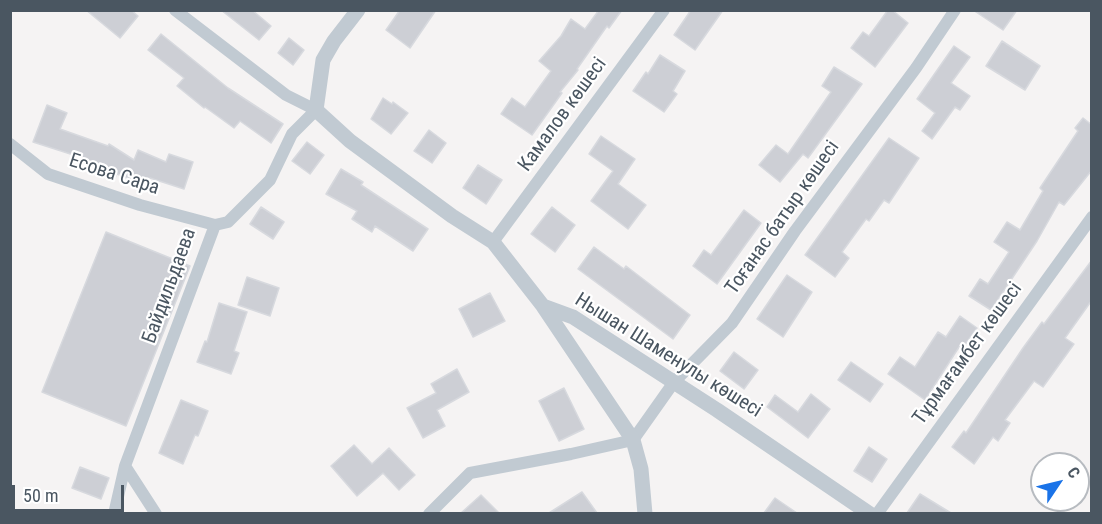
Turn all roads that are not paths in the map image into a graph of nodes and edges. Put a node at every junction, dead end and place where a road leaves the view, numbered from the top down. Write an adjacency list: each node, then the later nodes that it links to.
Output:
1 (175, 10): 5 (street)
2 (358, 10): 5 (street)
3 (664, 10): 9 (street, Камалов көшесі)
4 (955, 10): 11 (street, Тоғанас батыр көшесі)
5 (316, 110): 8 (street, Байдильдаева); 9 (street, Нышан Шаменулы көшесі)
6 (10, 144): 8 (street, Есова Сара)
7 (1092, 217): 19 (street, Тұрмағамбет көшесі)
8 (215, 225): 13 (street, Байдильдаева)
9 (493, 242): 10 (street, Нышан Шаменулы көшесі)
10 (543, 306): 11 (street, Нышан Шаменулы көшесі); 12 (street)
11 (674, 382): 12 (street, Тоғанас батыр көшесі); 18 (street, Нышан Шаменулы көшесі)
12 (633, 440): 16 (street); 17 (street)
13 (125, 466): 14 (street, Байдильдаева); 15 (street)
14 (114, 513)
15 (156, 513)
16 (429, 513)
17 (645, 513)
18 (870, 513)
19 (877, 513)

